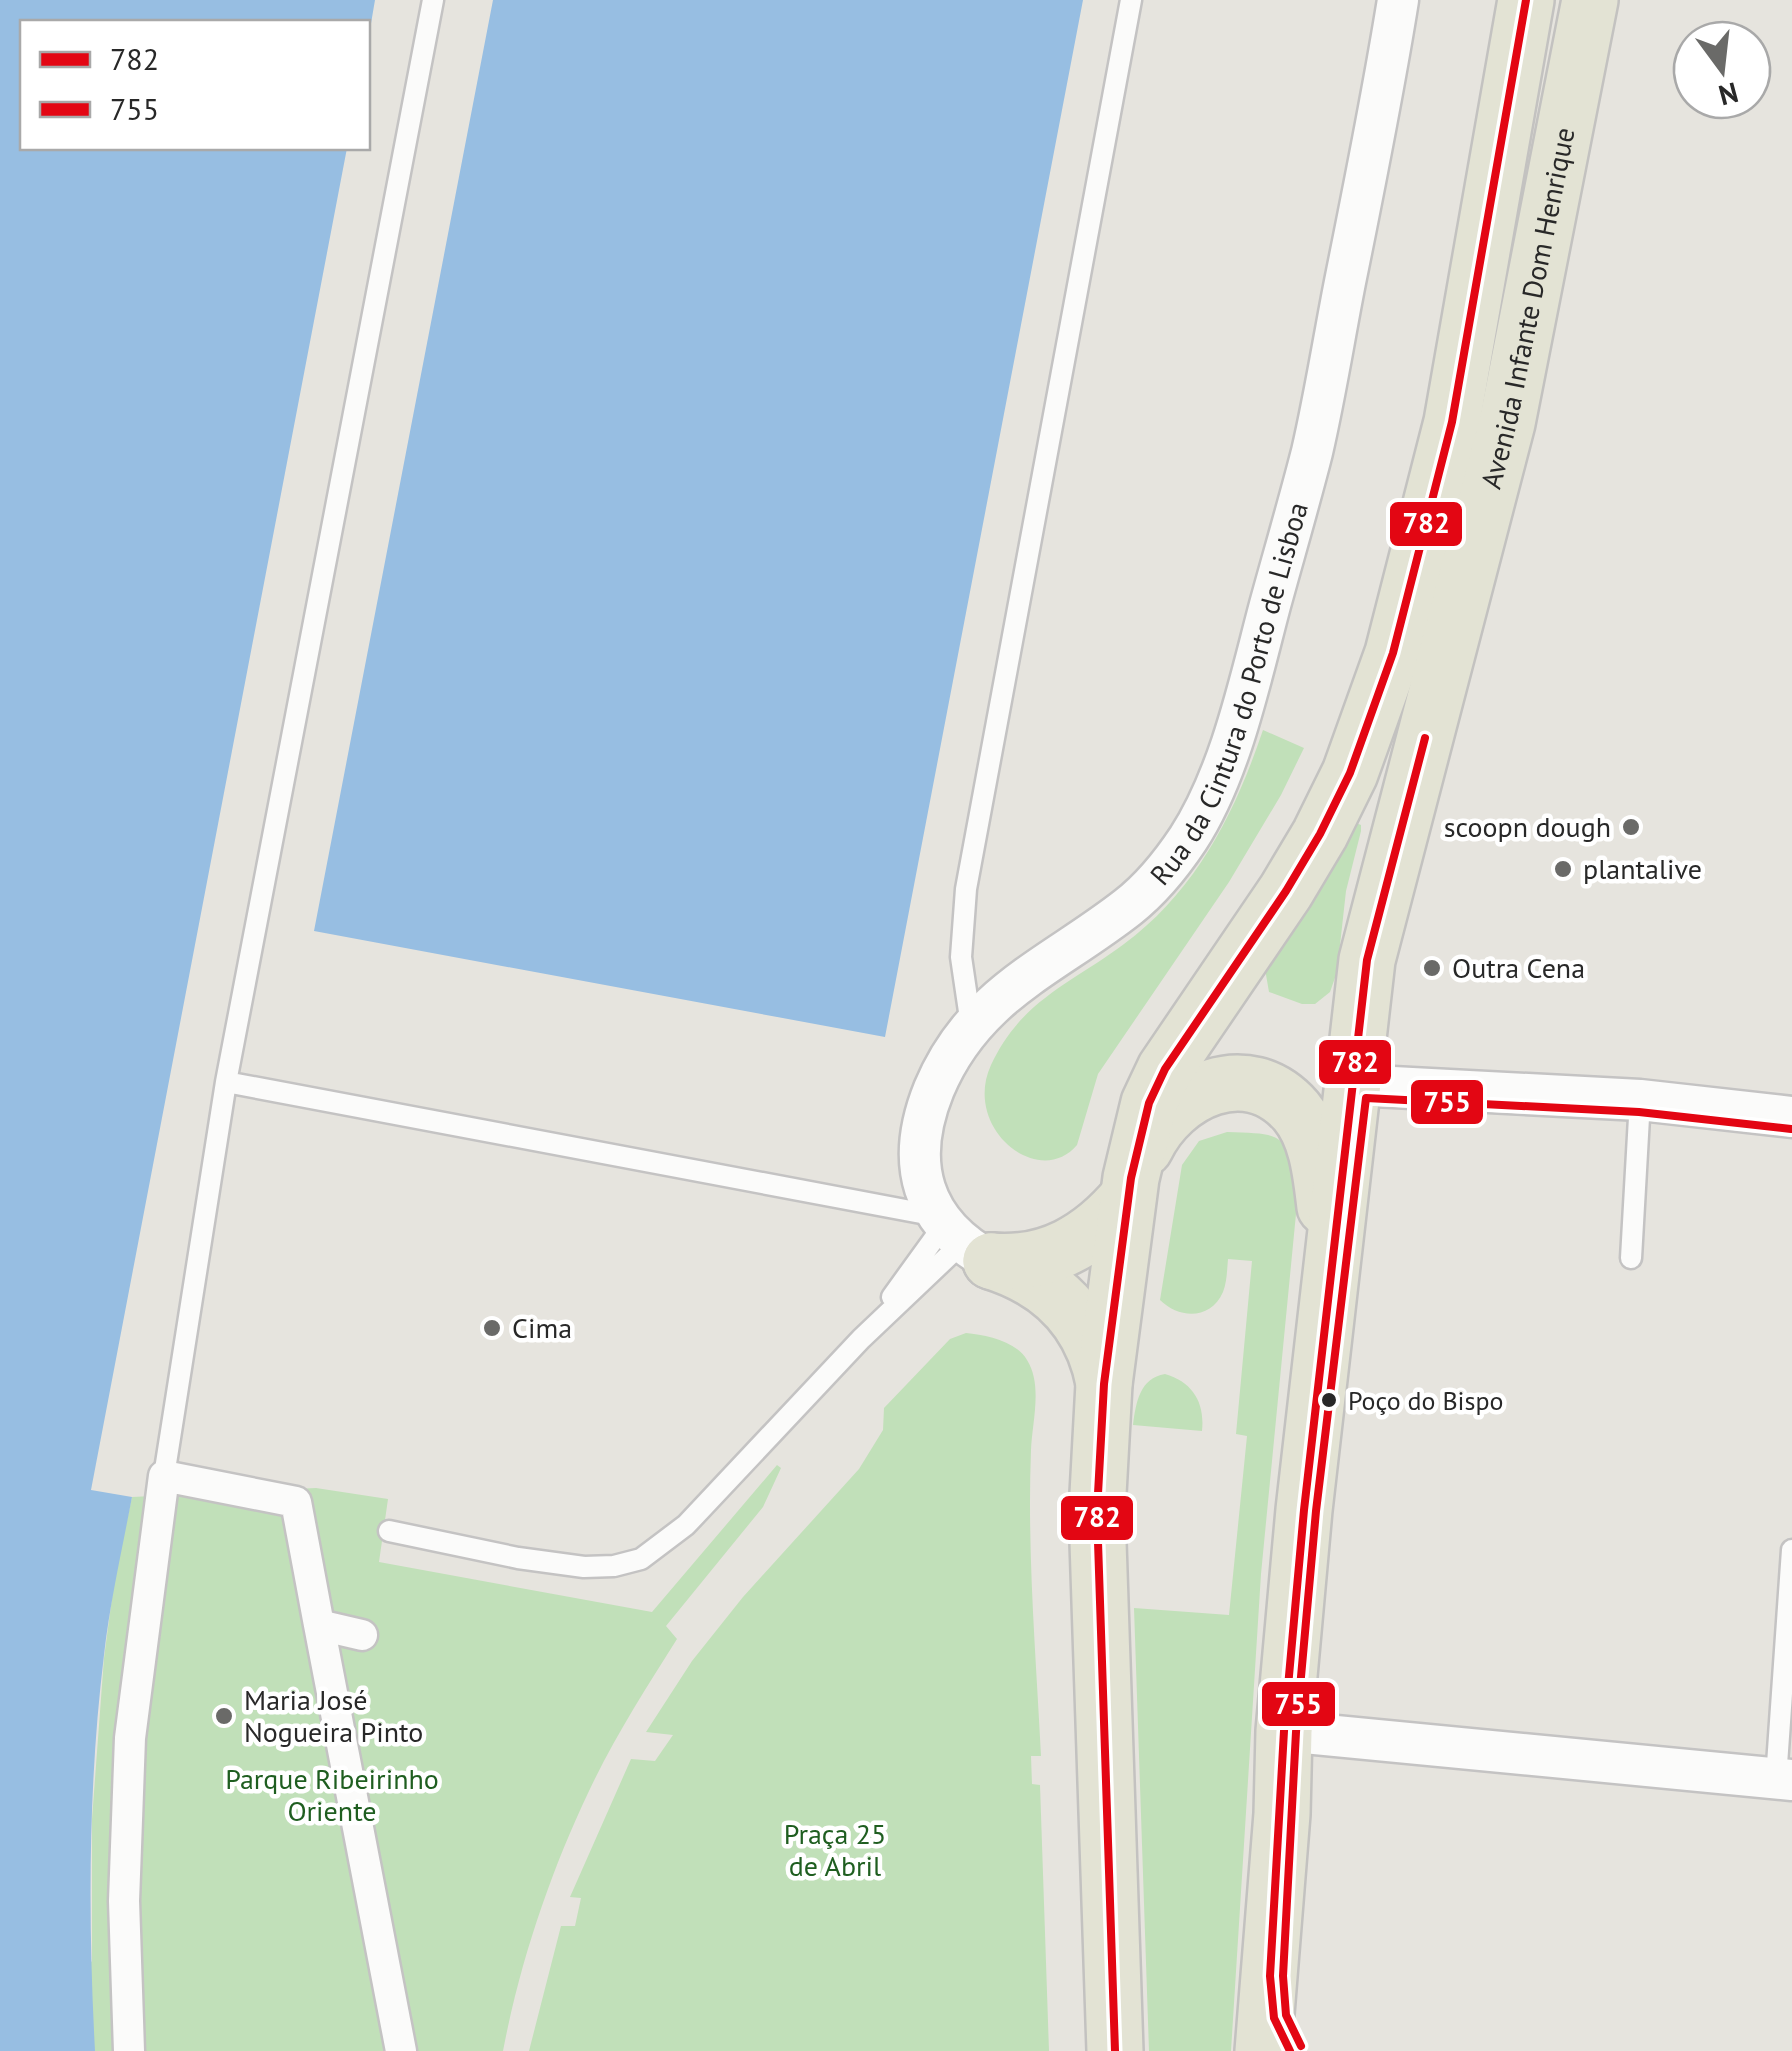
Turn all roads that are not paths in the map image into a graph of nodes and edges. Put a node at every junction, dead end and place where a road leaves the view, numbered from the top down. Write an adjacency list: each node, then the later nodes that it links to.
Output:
1 (432, 0): 7 (lane)
2 (1131, 0): 6 (lane)
3 (1398, 0): 6 (street, Rua da Cintura do Porto de Lisboa)
4 (1526, 0): 11 (main road, Avenida Infante Dom Henrique)
5 (1590, 0): 8 (main road, Avenida Infante Dom Henrique)
6 (971, 1025): 12 (street, Rua da Cintura do Porto de Lisboa)
7 (226, 1082): 12 (lane); 16 (lane)
8 (1355, 1085): 9 (street); 14 (main road, Avenida Infante Dom Henrique)
9 (1640, 1100): 10 (street); 13 (lane)
10 (1792, 1117)
11 (1129, 1188): 12 (main road); 14 (main road); 15 (main road, Avenida Infante Dom Henrique)
12 (958, 1237): 15 (main road); 17 (lane)
13 (1632, 1258)
14 (1329, 1283): 21 (main road)
15 (1104, 1384): 26 (main road, Avenida Infante Dom Henrique)
16 (164, 1476): 19 (street); 24 (street)
17 (389, 1531)
18 (1792, 1550): 22 (lane)
19 (319, 1625): 20 (street); 25 (street)
20 (362, 1635)
21 (1284, 1731): 22 (street); 23 (main road)
22 (1784, 1780)
23 (1270, 1976): 27 (main road); 28 (main road)
24 (129, 2051)
25 (401, 2051)
26 (1115, 2051)
27 (1263, 2051)
28 (1290, 2051)

